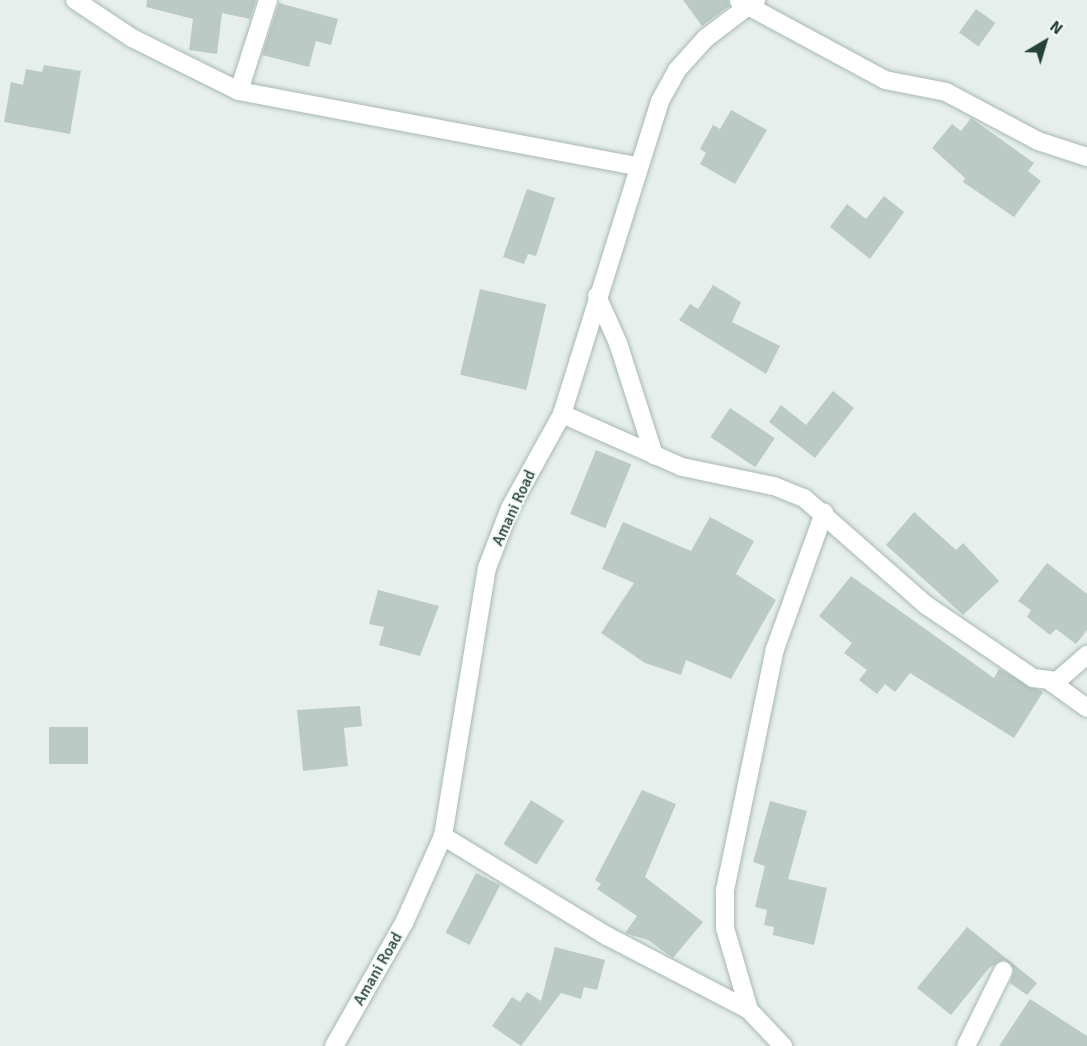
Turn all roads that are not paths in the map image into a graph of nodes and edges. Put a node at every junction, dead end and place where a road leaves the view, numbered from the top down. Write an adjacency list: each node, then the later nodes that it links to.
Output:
1 (75, 0): 4 (street)
2 (268, 0): 4 (street)
3 (746, 3): 5 (street); 6 (street, Amani Road)
4 (239, 91): 6 (street)
5 (1087, 157)
6 (637, 166): 7 (street, Amani Road)
7 (597, 296): 8 (street, Amani Road); 9 (street)
8 (562, 414): 9 (street); 14 (street, Amani Road)
9 (654, 455): 10 (street)
10 (824, 513): 12 (street); 16 (street)
11 (1087, 655): 12 (street)
12 (1051, 682): 13 (street)
13 (1087, 708)
14 (443, 836): 16 (street); 17 (street, Amani Road)
15 (1003, 971): 19 (street)
16 (749, 1010): 18 (street)
17 (334, 1046)
18 (783, 1046)
19 (966, 1046)

